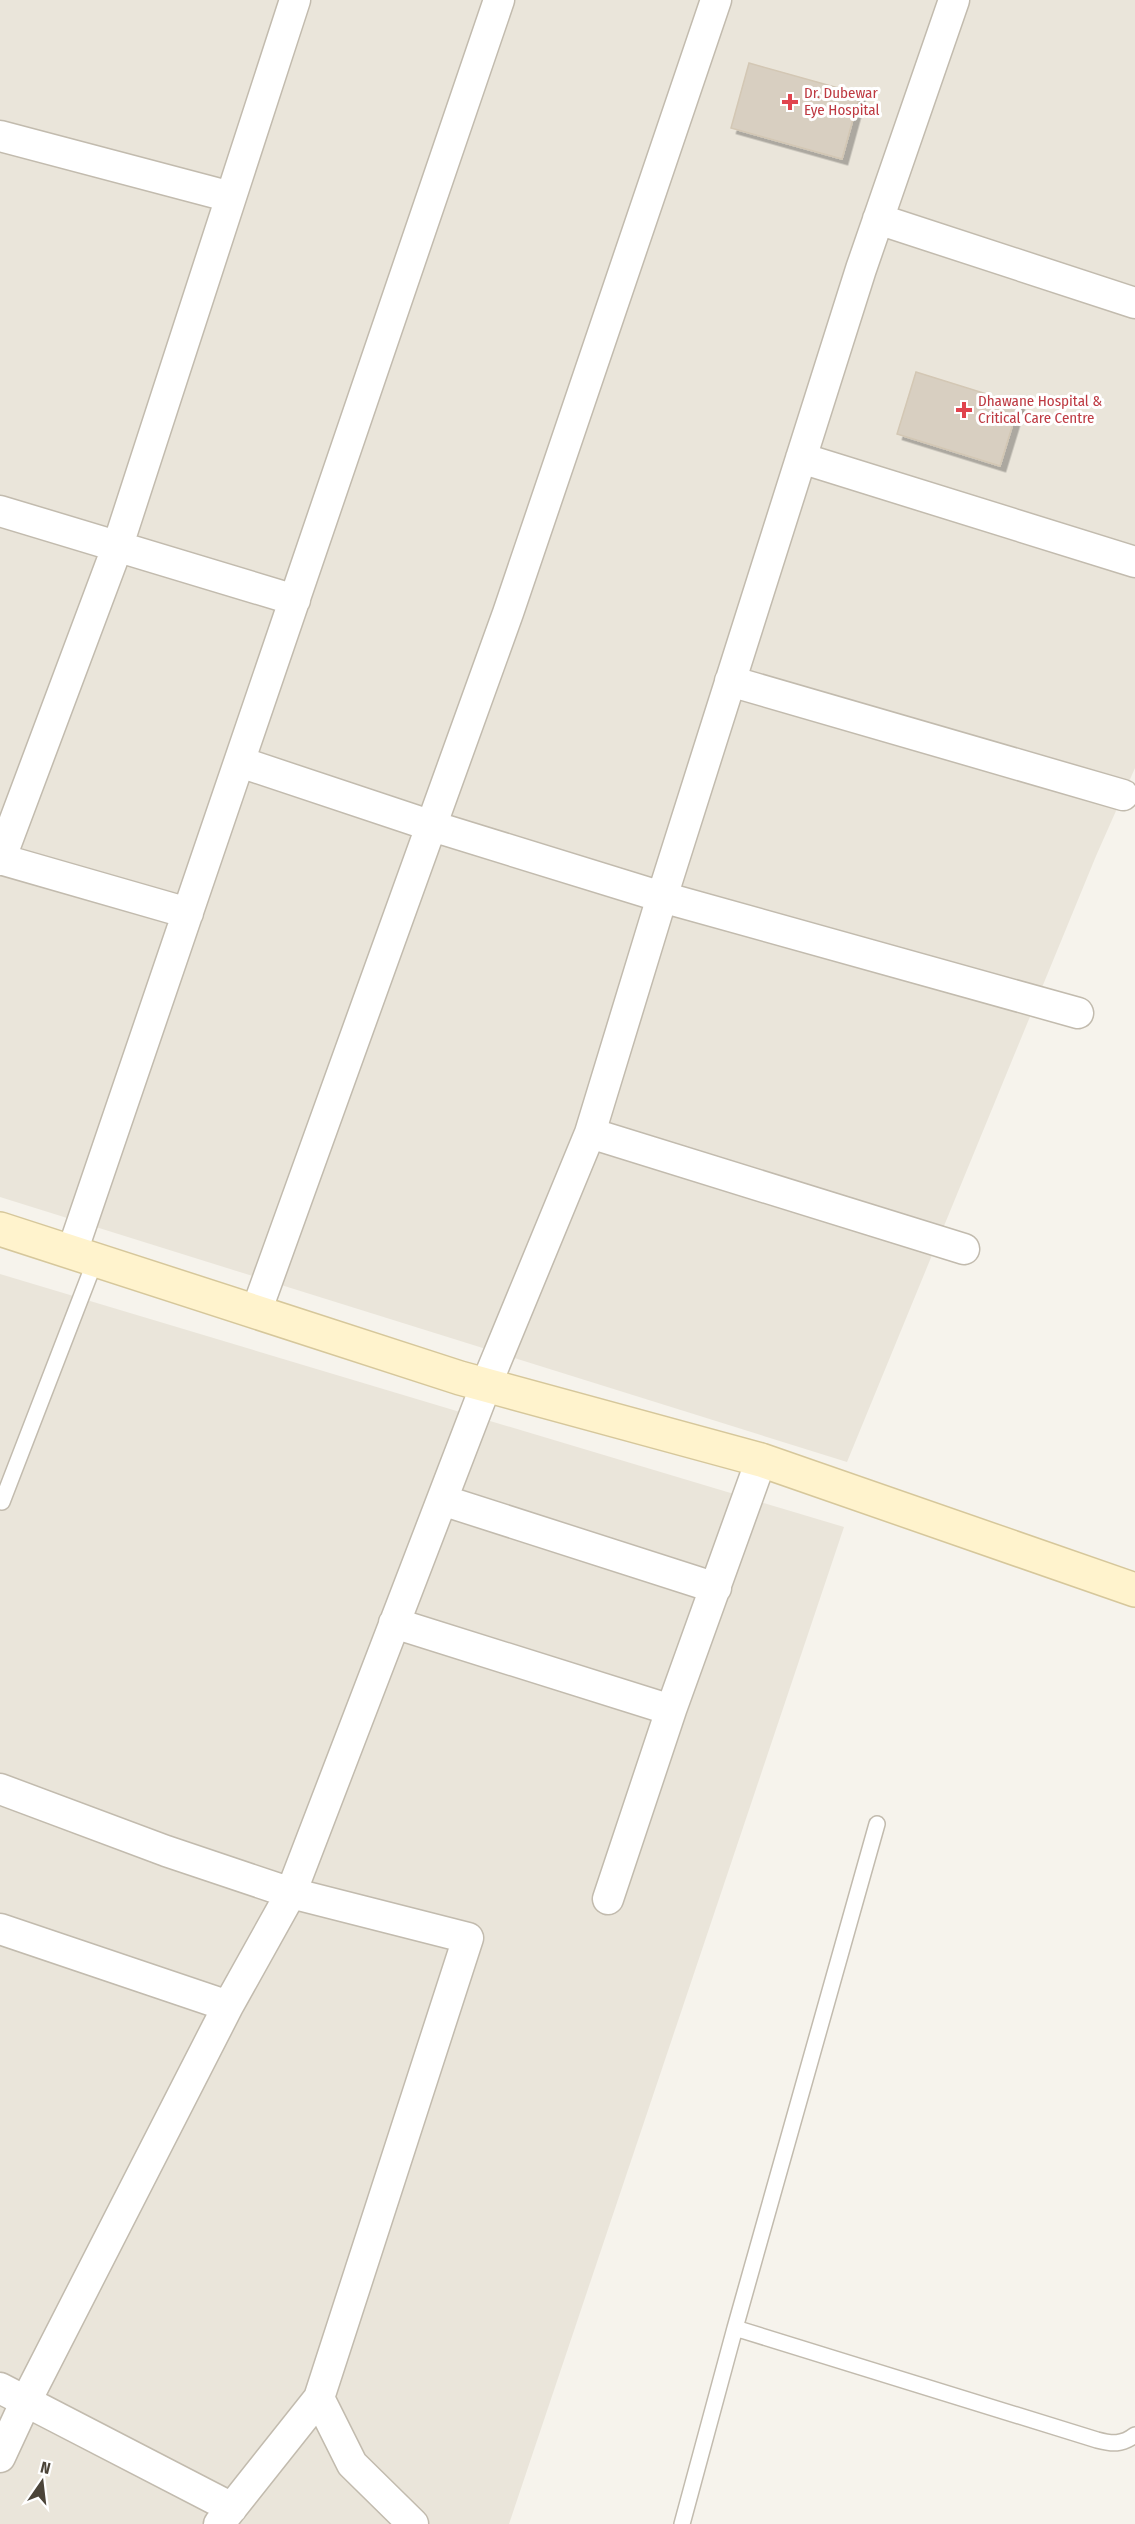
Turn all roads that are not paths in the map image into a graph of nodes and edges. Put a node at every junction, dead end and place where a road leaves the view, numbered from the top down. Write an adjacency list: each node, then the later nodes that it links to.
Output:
1 (295, 0): 6 (street)
2 (499, 0): 13 (street)
3 (716, 0): 17 (street)
4 (954, 0): 7 (street)
5 (0, 136): 6 (street)
6 (231, 197): 11 (street)
7 (878, 219): 8 (street); 9 (street)
8 (1135, 303)
9 (801, 458): 12 (street); 14 (street)
10 (0, 511): 11 (street)
11 (118, 545): 13 (street); 18 (street)
12 (1135, 562)
13 (295, 600): 15 (street)
14 (730, 681): 16 (street); 19 (street)
15 (240, 762): 17 (street); 20 (street)
16 (1123, 795)
17 (432, 826): 19 (street); 26 (street)
18 (0, 860): 20 (street)
19 (662, 897): 21 (street); 22 (street)
20 (188, 913): 25 (street)
21 (1078, 1013)
22 (590, 1133): 24 (street); 27 (street)
23 (0, 1229): 25 (street)
24 (964, 1249)
25 (83, 1257): 26 (street); 30 (lane)
26 (256, 1312): 27 (street)
27 (486, 1385): 28 (street); 29 (street)
28 (761, 1460): 31 (street); 32 (street)
29 (442, 1500): 31 (street); 33 (street)
30 (2, 1502)
31 (716, 1587): 34 (street)
32 (1135, 1590)
33 (394, 1623): 34 (street); 37 (street)
34 (670, 1710): 38 (street)
35 (0, 1789): 37 (street)
36 (877, 1824): 41 (lane)
37 (291, 1893): 40 (street); 43 (street)
38 (608, 1899)
39 (4, 1940): 40 (street)
40 (228, 2006): 42 (street)
41 (735, 2328): 44 (lane); 48 (lane)
42 (13, 2395): 45 (street); 46 (street)
43 (319, 2398): 46 (street); 47 (street)
44 (1135, 2435)
45 (0, 2457)
46 (226, 2516)
47 (413, 2524)
48 (682, 2524)

